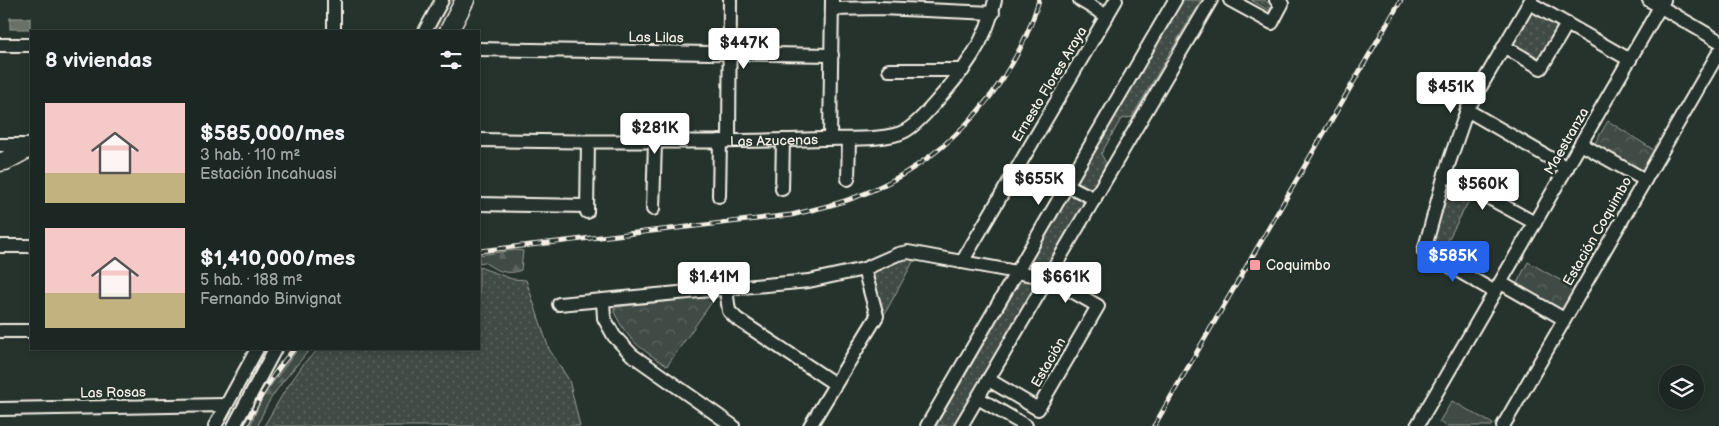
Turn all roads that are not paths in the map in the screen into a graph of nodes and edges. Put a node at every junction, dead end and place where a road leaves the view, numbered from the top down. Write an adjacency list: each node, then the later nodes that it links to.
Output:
1 (334, 0): 20 (street)
2 (442, 0): 21 (street)
3 (465, 0): 22 (street)
4 (730, 0): 29 (street)
5 (995, 0): 17 (street, Las Azucenas)
6 (1080, 0): 18 (street)
7 (1116, 0): 18 (street, Ernesto Flores Araya)
8 (1175, 0): 51 (street)
9 (1212, 0): 54 (street)
10 (1230, 0): 11 (street)
11 (1276, 0)
12 (1649, 0): 14 (street)
13 (1531, 1): 19 (street); 26 (street)
14 (1662, 3): 23 (street); 31 (street, Maestranza)
15 (880, 4): 16 (street); 17 (street)
16 (832, 5): 30 (street)
17 (992, 13): 33 (street, Las Azucenas)
18 (1107, 16): 60 (street, Ernesto Flores Araya)
19 (1567, 24): 26 (street); 31 (street)
20 (334, 30)
21 (427, 30)
22 (450, 30)
23 (1719, 41)
24 (0, 45): 25 (street)
25 (30, 45)
26 (1505, 46): 34 (street)
27 (480, 50): 29 (street, Las Lilas)
28 (1719, 52): 50 (street, Estación Coquimbo)
29 (730, 53): 30 (street, Las Lilas); 39 (street)
30 (832, 55): 35 (street)
31 (1630, 60): 42 (street, Maestranza)
32 (888, 70): 33 (street)
33 (963, 70): 36 (street, Las Azucenas)
34 (1467, 110): 47 (street); 48 (street)
35 (830, 138): 36 (street, Las Azucenas); 38 (street, Las Azucenas)
36 (849, 139): 49 (street)
37 (480, 140): 40 (street, Las Azucenas)
38 (783, 140): 39 (street, Las Azucenas); 52 (street)
39 (724, 141): 41 (street, Las Azucenas); 53 (street)
40 (588, 142): 41 (street, Las Azucenas); 55 (street)
41 (656, 142): 56 (street)
42 (1581, 144): 47 (street, Maestranza); 50 (street)
43 (0, 145): 44 (street)
44 (30, 146)
45 (30, 147): 46 (street)
46 (0, 162)
47 (1567, 168): 57 (street, Maestranza)
48 (1445, 174): 57 (street); 64 (street)
49 (848, 179)
50 (1645, 180): 68 (street, Estación Coquimbo)
51 (1067, 186): 54 (street); 62 (street)
52 (782, 189)
53 (719, 196)
54 (1095, 199): 63 (street)
55 (480, 204)
56 (653, 209)
57 (1535, 223): 64 (street, Maestranza)
58 (0, 246): 59 (street)
59 (30, 246)
60 (962, 262): 61 (street); 62 (street)
61 (864, 269): 65 (street); 74 (street)
62 (1016, 272): 63 (street); 83 (street)
63 (1049, 278): 73 (street); 73 (street, Estación)
64 (1498, 287): 68 (street); 78 (street, Maestranza)
65 (726, 289): 66 (street); 74 (street)
66 (603, 300): 67 (street); 81 (street)
67 (559, 304)
68 (1564, 319): 86 (street, Estación Coquimbo)
69 (0, 331): 70 (street)
70 (30, 331)
71 (256, 350): 76 (street)
72 (274, 350): 80 (street)
73 (989, 380): 75 (street)
74 (835, 384): 82 (street)
75 (978, 398): 84 (street); 85 (street)
76 (226, 405): 77 (street, Las Rosas); 79 (street)
77 (0, 409)
78 (1422, 425)
79 (215, 426)
80 (234, 426)
81 (733, 426)
82 (810, 426)
83 (927, 426)
84 (961, 426)
85 (1026, 426)
86 (1503, 426)

